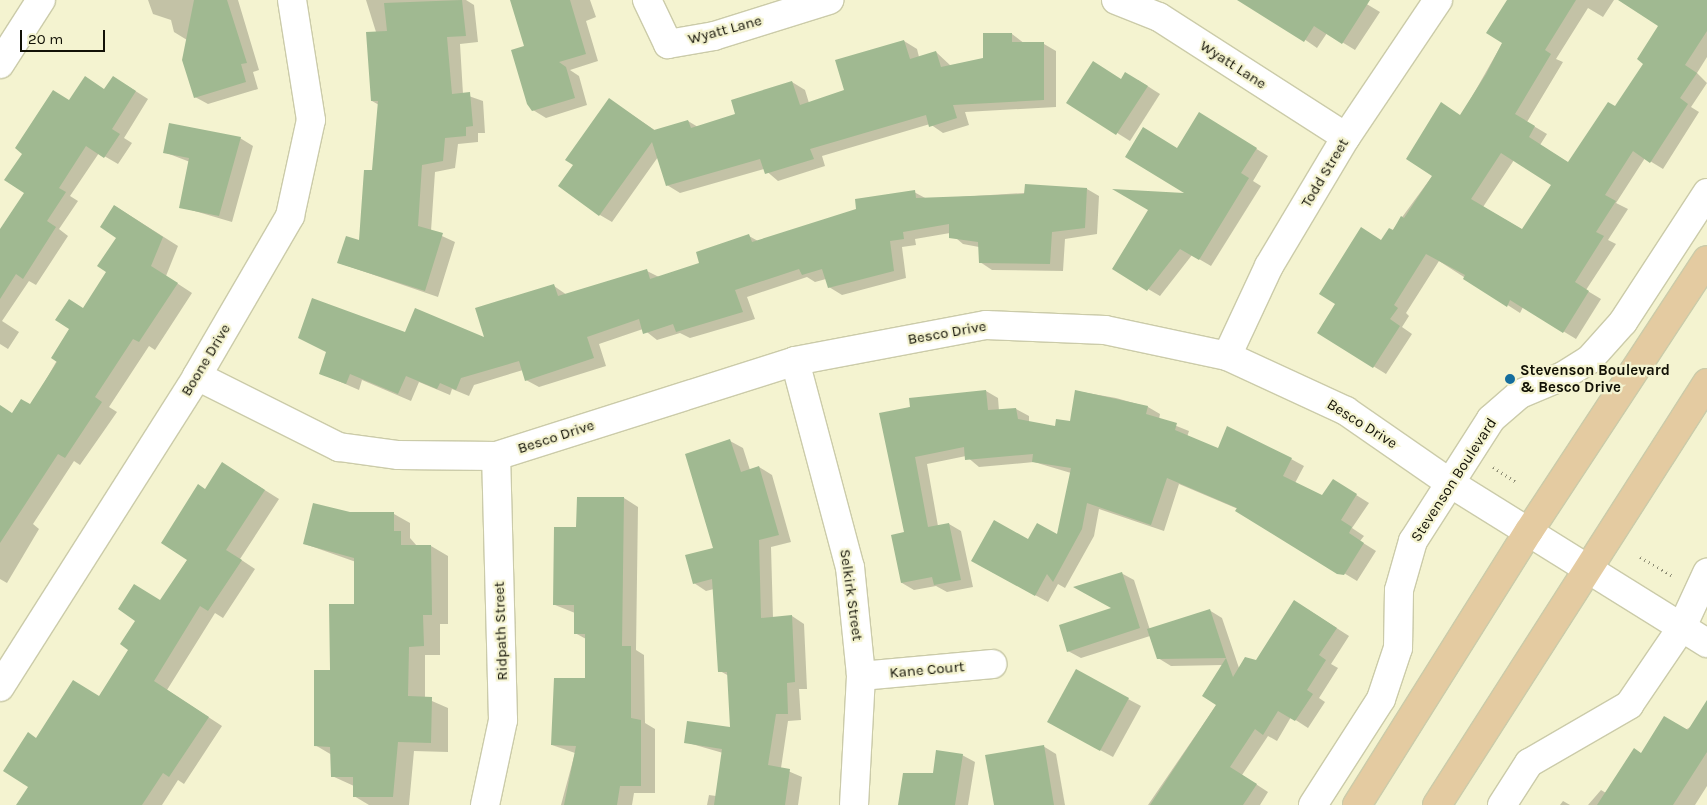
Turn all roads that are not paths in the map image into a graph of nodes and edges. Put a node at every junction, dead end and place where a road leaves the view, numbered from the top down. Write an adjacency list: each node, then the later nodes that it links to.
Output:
1 (41, 0): 7 (street)
2 (292, 0): 13 (street, Boone Drive)
3 (647, 0): 4 (street, Wyatt Lane)
4 (829, 0)
5 (1116, 0): 8 (street, Wyatt Lane)
6 (1438, 0): 8 (street, Todd Street)
7 (0, 64)
8 (1346, 137): 11 (street, Todd Street)
9 (1707, 193): 16 (street, Stevenson Boulevard)
10 (1707, 260): 17 (main road)
11 (1227, 356): 12 (street, Besco Drive); 16 (street, Besco Drive)
12 (796, 361): 15 (street, Besco Drive); 23 (street, Selkirk Street)
13 (197, 376): 15 (street, Besco Drive); 24 (street, Boone Drive)
14 (1707, 382): 18 (main road)
15 (496, 456): 25 (street, Ridpath Street)
16 (1450, 483): 17 (street, Besco Drive); 27 (street, Stevenson Boulevard)
17 (1529, 531): 18 (street, Besco Drive); 28 (main road)
18 (1586, 570): 20 (street, Besco Drive); 29 (main road)
19 (1707, 573): 20 (street)
20 (1682, 627): 21 (street, Besco Drive); 30 (street)
21 (1707, 643)
22 (992, 664): 23 (street, Kane Court)
23 (861, 676): 26 (street, Selkirk Street)
24 (0, 687)
25 (485, 805)
26 (854, 805)
27 (1313, 805)
28 (1357, 805)
29 (1437, 805)
30 (1502, 805)

